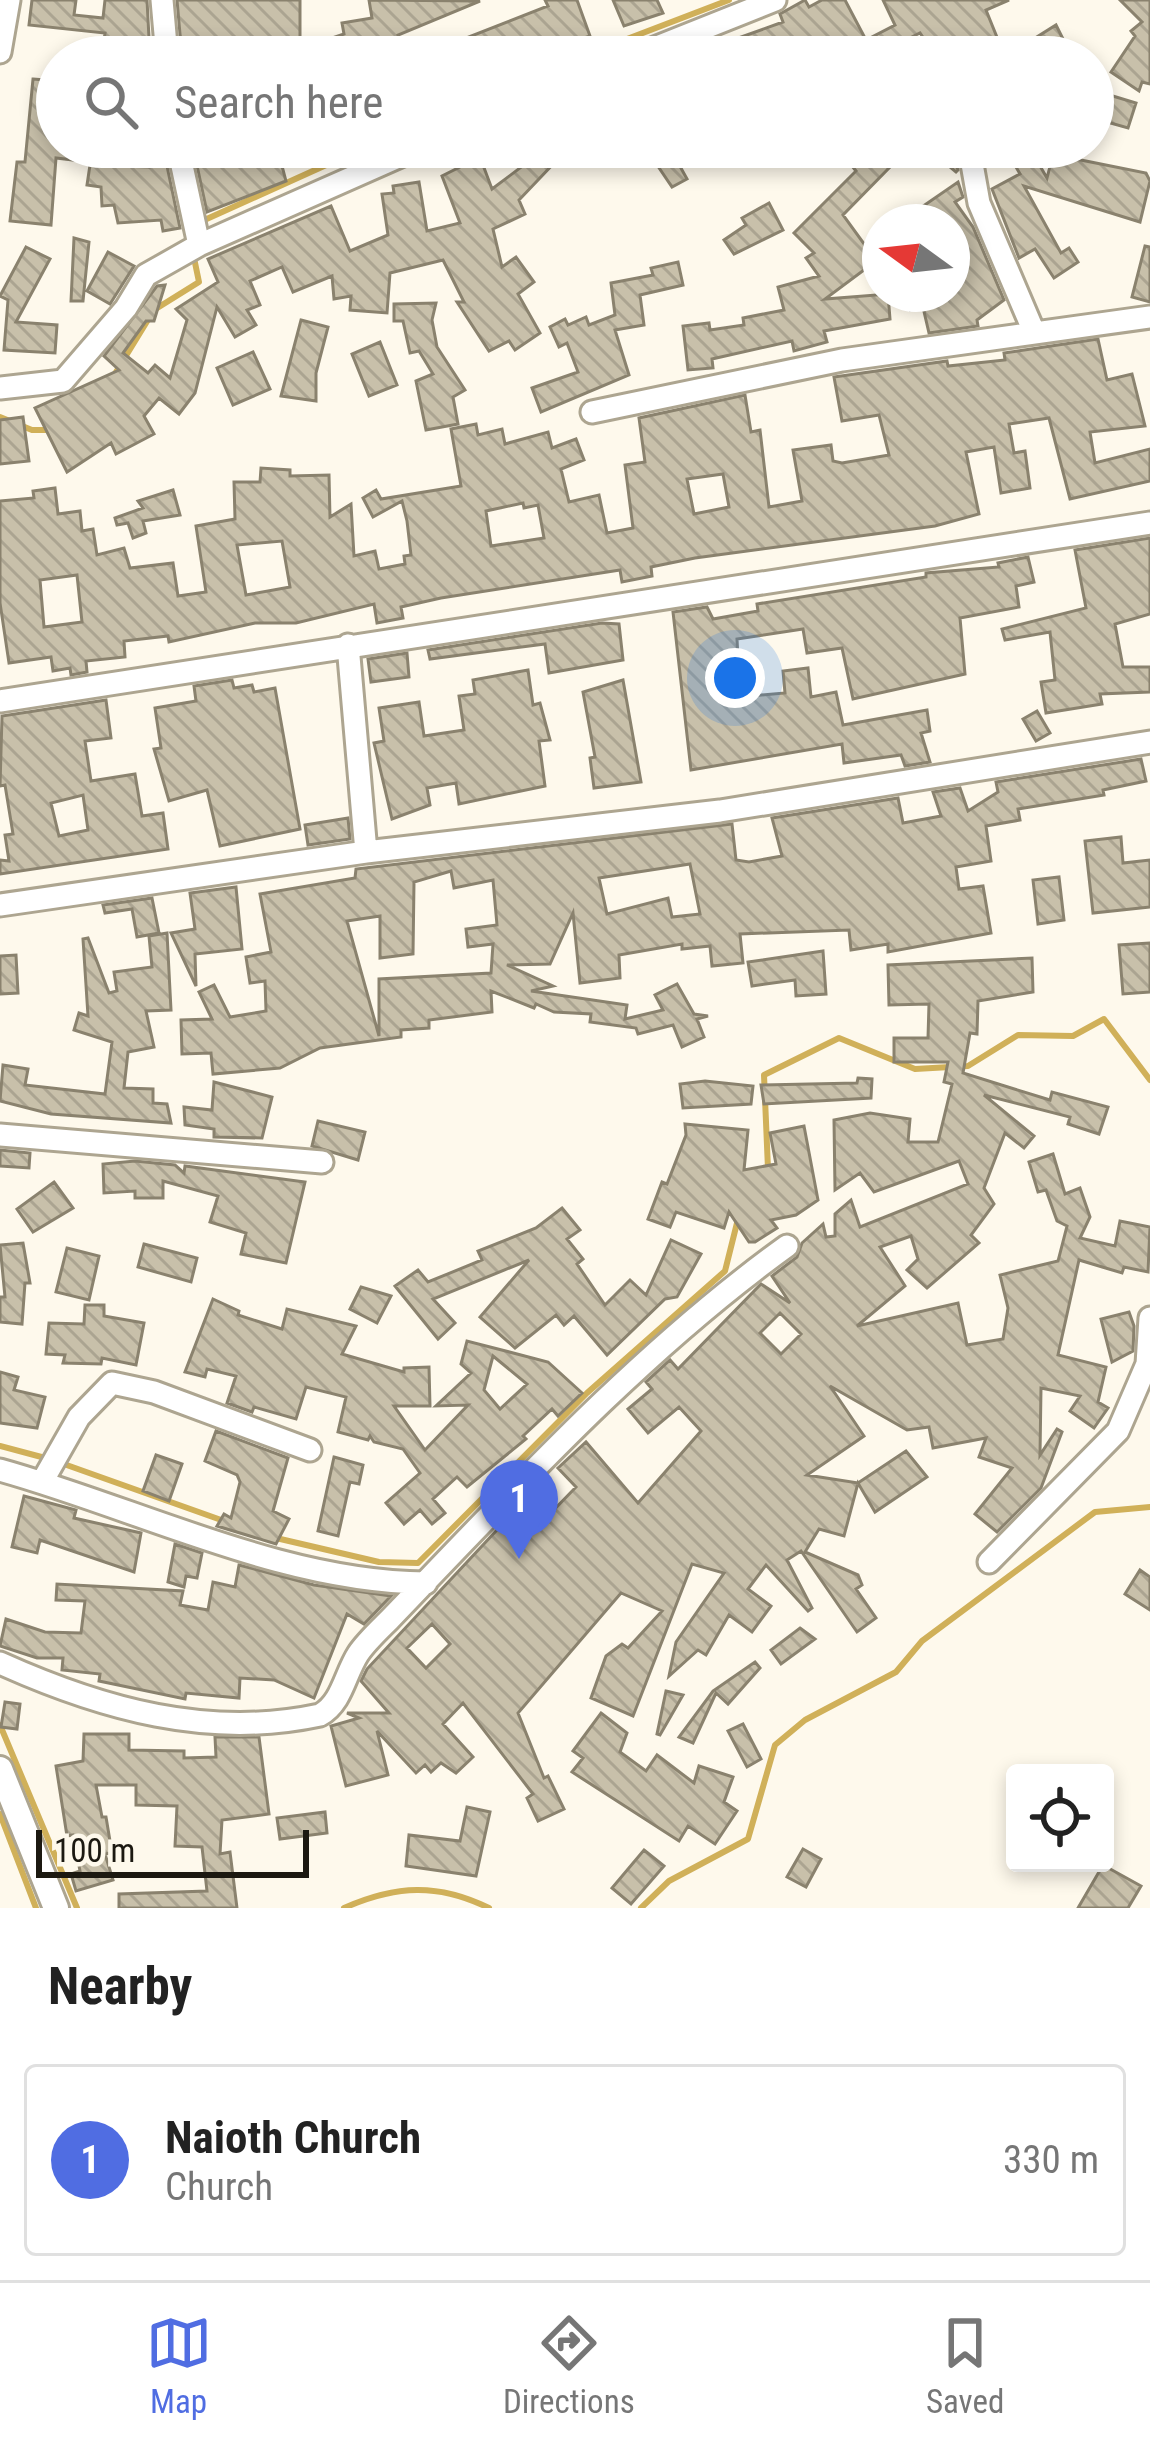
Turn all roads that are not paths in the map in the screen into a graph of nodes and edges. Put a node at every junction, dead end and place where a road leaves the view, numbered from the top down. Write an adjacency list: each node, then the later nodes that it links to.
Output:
1 (9, 0): 6 (street)
2 (162, 0): 4 (street)
3 (775, 0): 5 (street)
4 (165, 36)
5 (685, 36)
6 (0, 52)
7 (182, 168): 10 (street)
8 (373, 168): 10 (street)
9 (973, 168): 12 (street)
10 (199, 245): 13 (street)
11 (1150, 317): 12 (street)
12 (1034, 332): 14 (street)
13 (0, 388)
14 (592, 412)
15 (1150, 523): 16 (street)
16 (348, 645): 17 (street); 19 (street)
17 (0, 701)
18 (1150, 742): 19 (street)
19 (366, 852): 20 (street)
20 (0, 905)
21 (0, 1135): 22 (street)
22 (322, 1162)
23 (787, 1246): 29 (street)
24 (1150, 1318): 28 (street)
25 (310, 1450): 27 (street)
26 (0, 1470): 27 (street)
27 (42, 1482): 29 (street)
28 (989, 1562)
29 (426, 1583): 30 (street)
30 (0, 1663)
31 (0, 1769): 32 (street)
32 (56, 1908)

